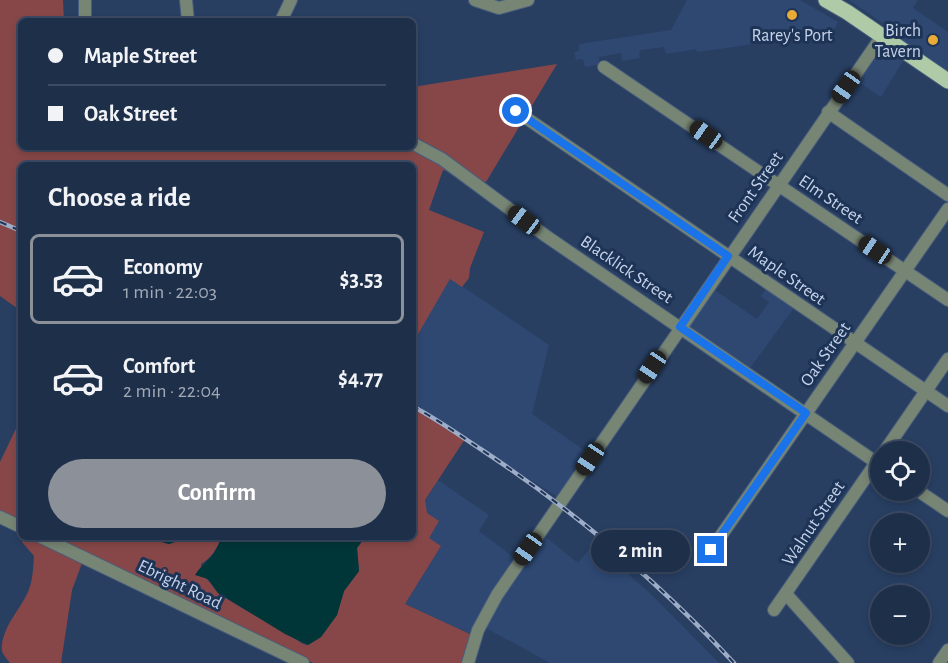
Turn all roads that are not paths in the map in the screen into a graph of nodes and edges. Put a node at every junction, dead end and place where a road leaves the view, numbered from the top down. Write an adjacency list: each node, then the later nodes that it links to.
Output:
1 (85, 0): 7 (street)
2 (186, 0): 8 (street)
3 (291, 0): 9 (street)
4 (475, 0): 5 (street)
5 (528, 0)
6 (826, 0): 10 (main road)
7 (85, 18)
8 (188, 18)
9 (280, 18)
10 (882, 36): 12 (main road); 14 (street, Front Street)
11 (604, 67): 16 (street, Elm Street)
12 (948, 81)
13 (516, 111): 19 (street, Maple Street)
14 (828, 112): 16 (street, Front Street); 17 (street)
15 (416, 145): 22 (street, Blacklick Street)
16 (778, 185): 19 (street, Front Street); 20 (street, Elm Street)
17 (948, 195)
18 (948, 209): 20 (street, Oak Street)
19 (728, 256): 22 (street, Front Street); 23 (street, Maple Street)
20 (904, 270): 21 (street, Elm Street); 23 (street, Oak Street)
21 (948, 300)
22 (680, 327): 27 (street, Blacklick Street); 41 (street, Front Street)
23 (855, 343): 25 (street, Maple Street); 27 (street, Oak Street)
24 (948, 359): 25 (street)
25 (926, 391): 26 (street, Maple Street); 28 (street)
26 (948, 406)
27 (806, 413): 29 (street, Blacklick Street); 36 (street, Oak Street)
28 (892, 441)
29 (870, 456)
30 (870, 475): 37 (street, Walnut Street)
31 (930, 499): 32 (street)
32 (948, 511)
33 (0, 517): 34 (street)
34 (18, 526)
35 (47, 540): 40 (street, Ebright Road)
36 (711, 550)
37 (786, 594): 38 (street, Walnut Street); 42 (street)
38 (774, 610)
39 (948, 650): 43 (street)
40 (303, 663)
41 (468, 663)
42 (848, 663)
43 (939, 663)

